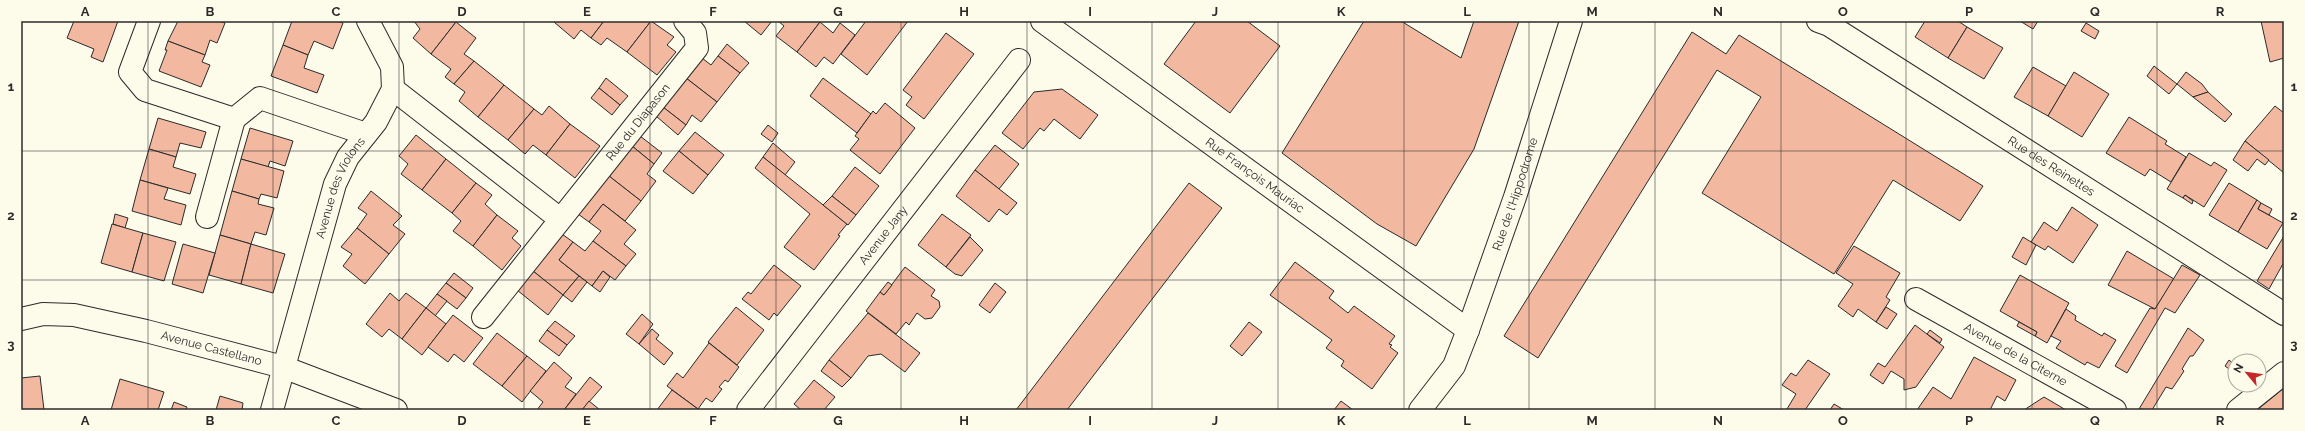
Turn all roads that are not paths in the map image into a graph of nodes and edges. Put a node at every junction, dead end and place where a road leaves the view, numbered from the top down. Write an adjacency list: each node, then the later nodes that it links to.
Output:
1 (149, 21): 9 (street)
2 (368, 21): 8 (street, Avenue des Violons)
3 (685, 21): 12 (street, Rue du Diapason)
4 (1042, 21): 17 (street, Rue François Mauriac)
5 (1571, 21): 17 (street, Rue de l'Hippodrome)
6 (1818, 21): 14 (street, Rue des Reinettes)
7 (1019, 60): 22 (street, Avenue Jany)
8 (393, 88): 10 (street, Avenue des Violons); 12 (street)
9 (234, 119): 10 (street); 11 (street)
10 (366, 134): 18 (street, Avenue des Violons)
11 (207, 217)
12 (560, 219): 15 (street, Rue du Diapason)
13 (1916, 299): 24 (street, Avenue de la Citerne)
14 (2284, 314)
15 (483, 317)
16 (21, 319): 18 (street, Avenue Castellano)
17 (1468, 330): 23 (street, Rue de l'Hippodrome)
18 (283, 367): 20 (street, Avenue des Violons); 21 (street, Avenue Castellano)
19 (2284, 373): 25 (street)
20 (272, 410)
21 (396, 410)
22 (748, 410)
23 (1420, 410)
24 (2115, 410)
25 (2238, 410)

